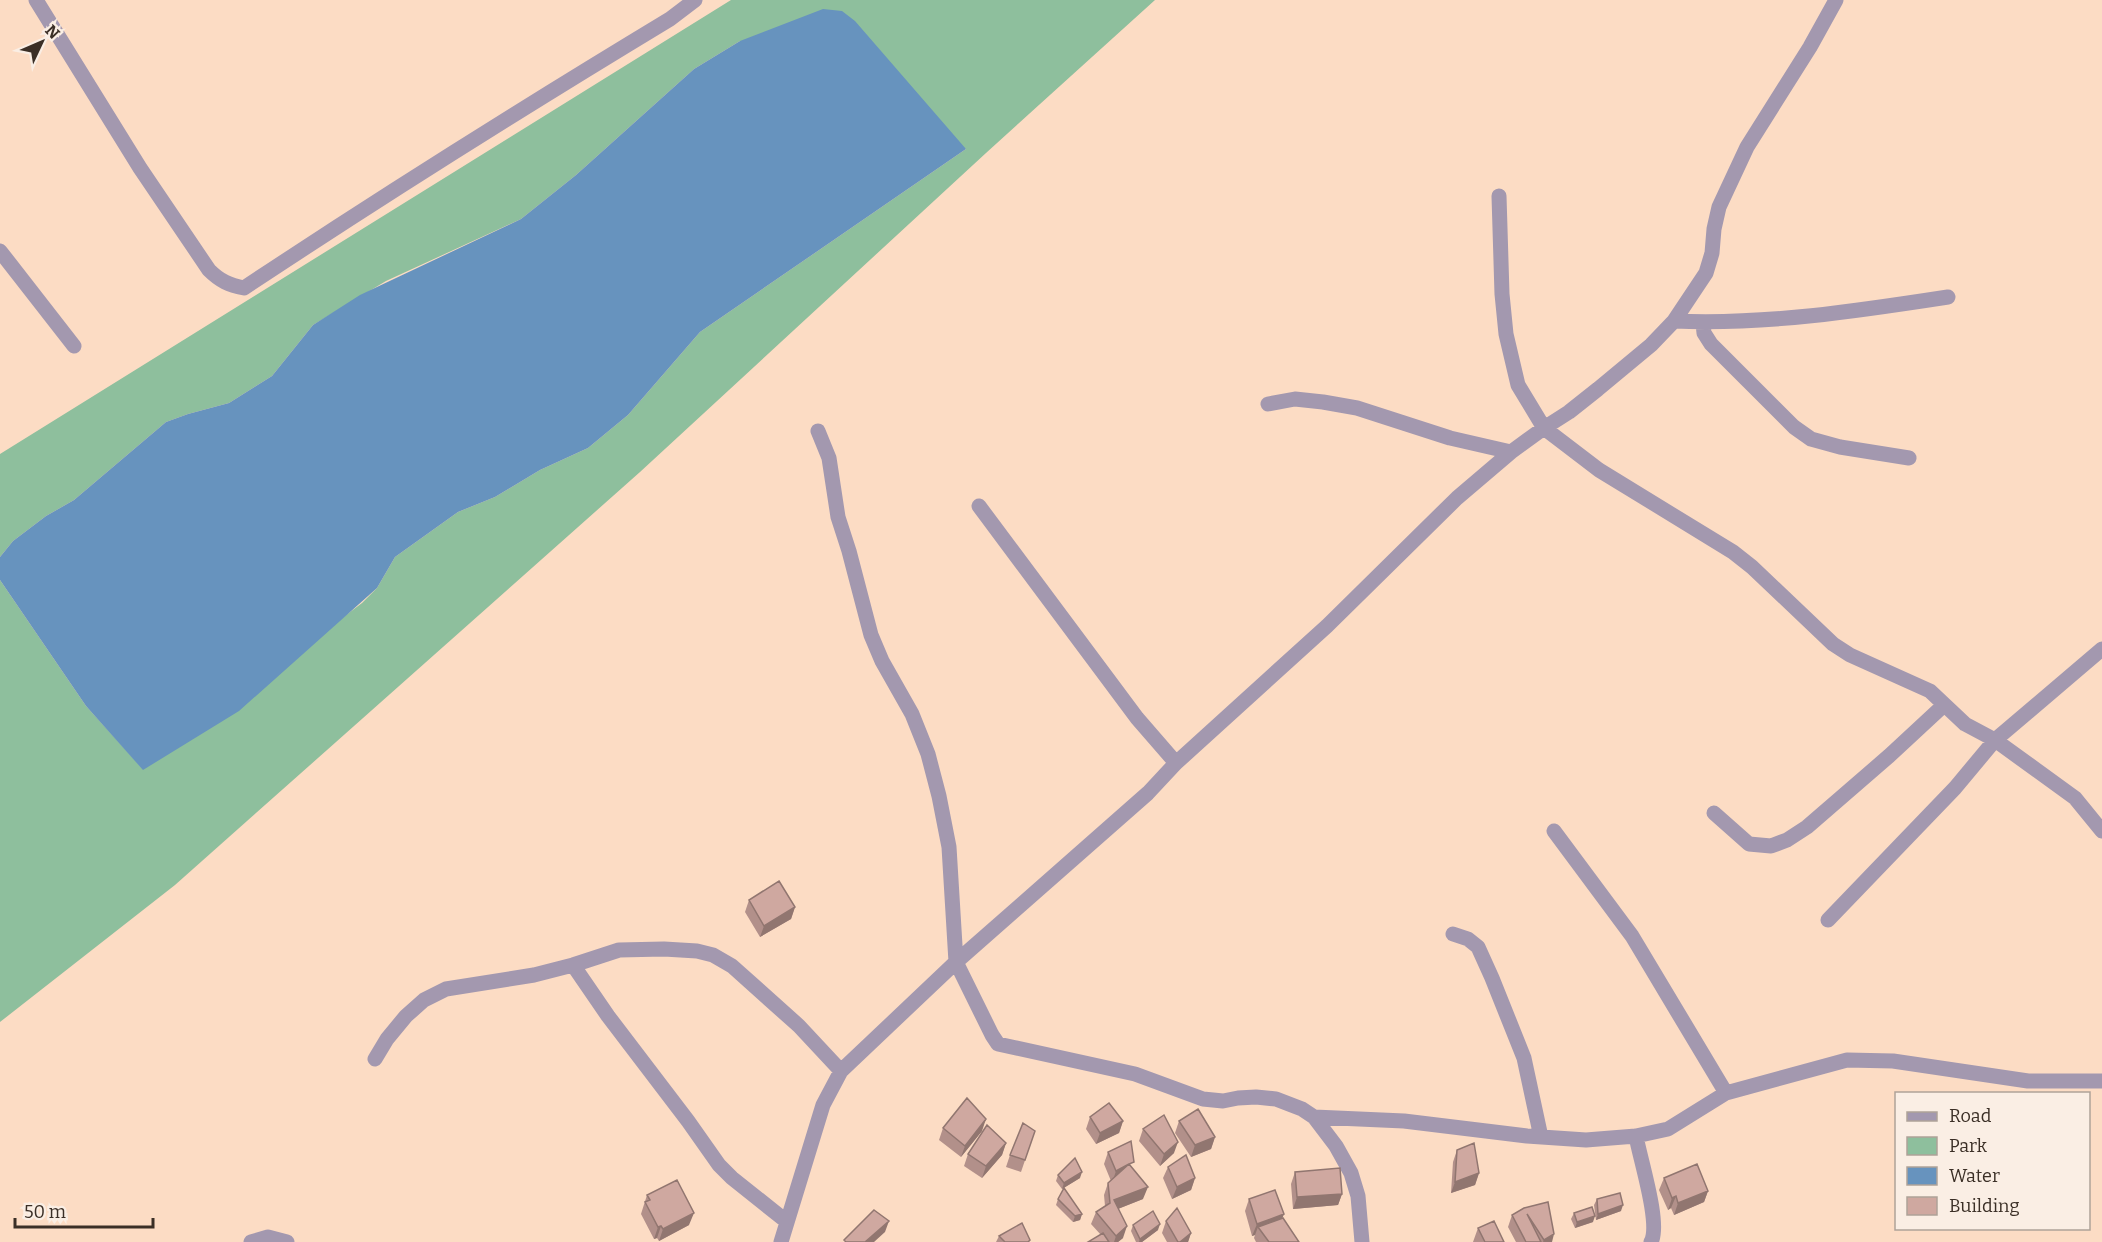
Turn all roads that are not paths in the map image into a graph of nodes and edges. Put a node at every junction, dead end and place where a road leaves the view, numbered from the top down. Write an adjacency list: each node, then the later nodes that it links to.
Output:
1 (36, 0): 2 (street)
2 (694, 0)
3 (1836, 0): 7 (street)
4 (1499, 196): 11 (street)
5 (0, 251): 9 (street)
6 (1948, 297): 8 (street)
7 (1674, 321): 8 (street); 11 (street)
8 (1703, 322): 14 (street)
9 (74, 346)
10 (1268, 404): 13 (street)
11 (1544, 428): 13 (street); 17 (street)
12 (818, 430): 25 (street)
13 (1511, 452): 19 (street)
14 (1909, 458)
15 (979, 506): 19 (street)
16 (2102, 649): 18 (street)
17 (1944, 705): 18 (street); 20 (street)
18 (1995, 740): 22 (street); 23 (street)
19 (1176, 763): 25 (street)
20 (1714, 813)
21 (1554, 831): 30 (street)
22 (2102, 831)
23 (1828, 920)
24 (1453, 934): 33 (street)
25 (956, 962): 28 (street); 31 (street)
26 (573, 965): 27 (street); 28 (street); 34 (street)
27 (375, 1059)
28 (841, 1071): 34 (street)
29 (2102, 1081): 30 (street)
30 (1726, 1094): 32 (street)
31 (1314, 1117): 33 (street); 38 (street)
32 (1636, 1136): 33 (street); 39 (street)
33 (1541, 1137)
34 (786, 1221): 37 (street)
35 (251, 1242): 36 (street)
36 (287, 1242)
37 (781, 1242)
38 (1362, 1242)
39 (1651, 1242)

